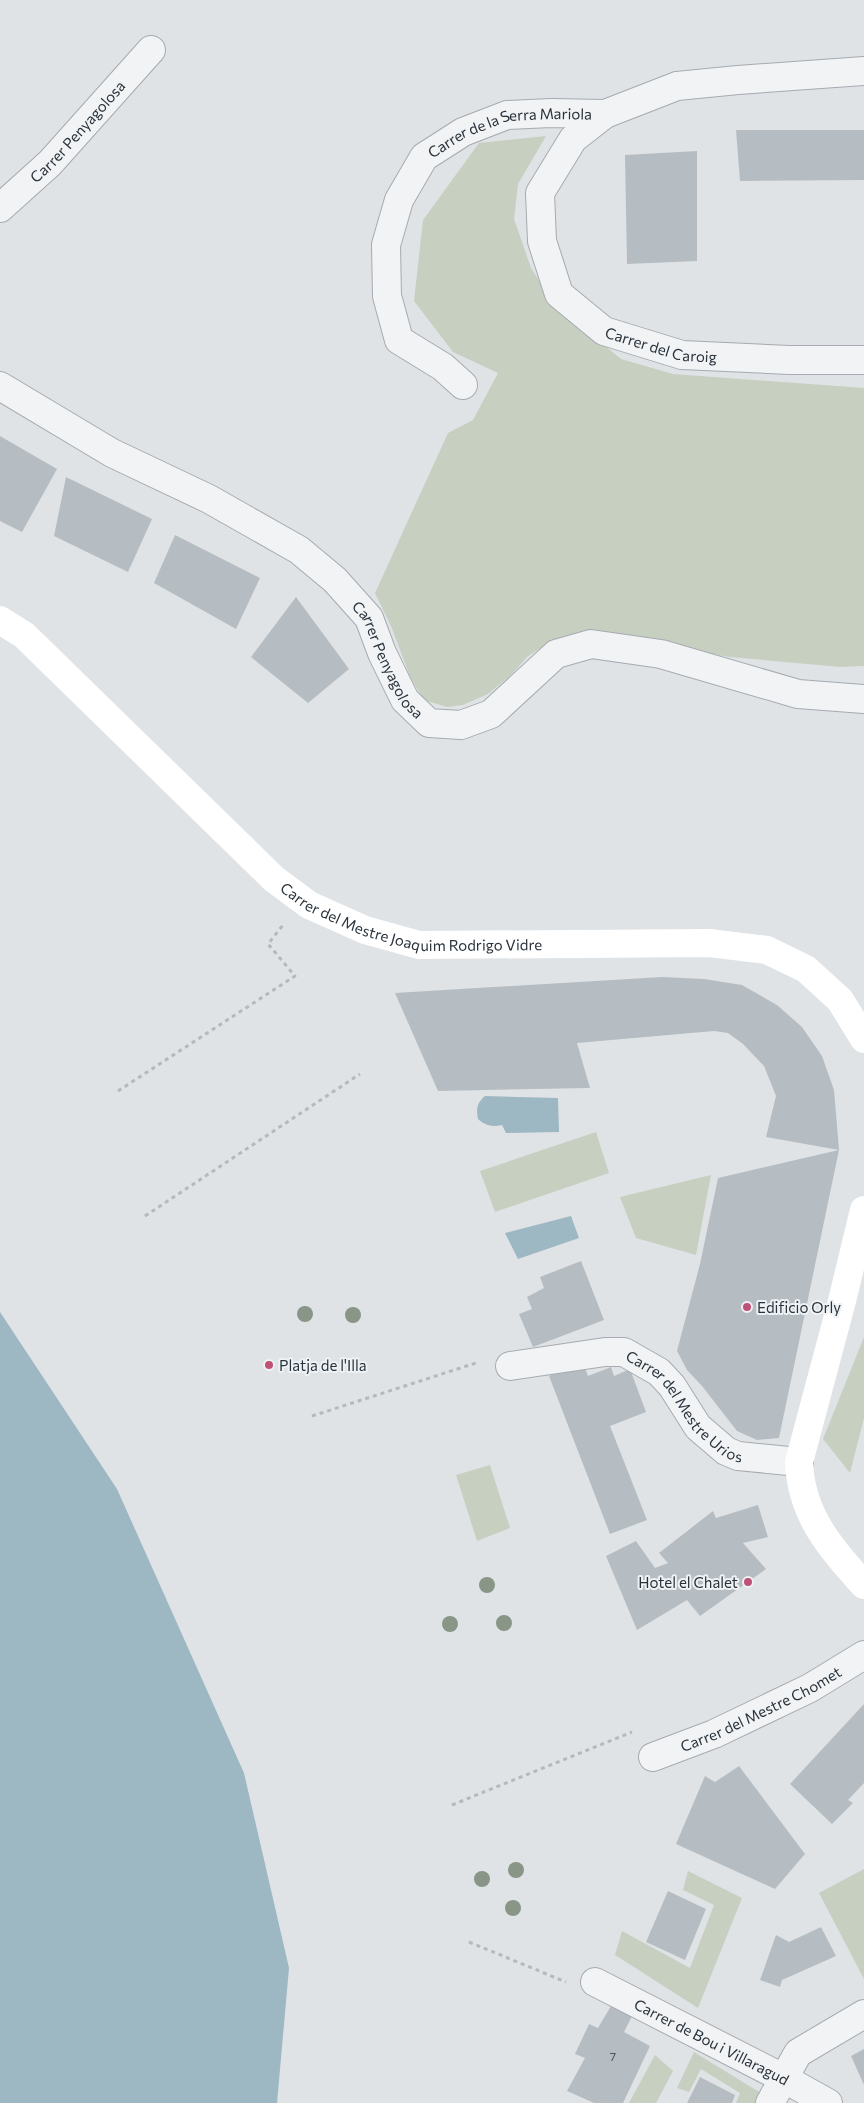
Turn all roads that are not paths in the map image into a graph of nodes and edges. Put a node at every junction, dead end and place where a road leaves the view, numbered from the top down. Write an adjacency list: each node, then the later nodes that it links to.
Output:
1 (151, 50): 4 (street, Carrer Penyagolosa)
2 (864, 71): 3 (street, Carrer de la Serra Mariola)
3 (605, 114): 5 (street, Carrer del Caroig); 6 (street, Carrer de la Serra Mariola)
4 (0, 208)
5 (864, 360)
6 (463, 385)
7 (0, 386): 9 (street, Carrer Penyagolosa)
8 (0, 620): 10 (street, Carrer del Mestre Joaquim Rodrigo Vidre)
9 (864, 699)
10 (864, 1039)
11 (864, 1210): 13 (street)
12 (510, 1366): 13 (street, Carrer del Mestre Urios)
13 (799, 1462): 14 (street)
14 (864, 1585)
15 (864, 1656): 16 (street, Carrer del Mestre Chomet)
16 (653, 1758)
17 (595, 1982): 19 (street, Carrer de Bou i Villaragud)
18 (864, 2014): 19 (street)
19 (783, 2078): 20 (street); 21 (street, Carrer de Bou i Villaragud)
20 (770, 2103)
21 (828, 2103)

